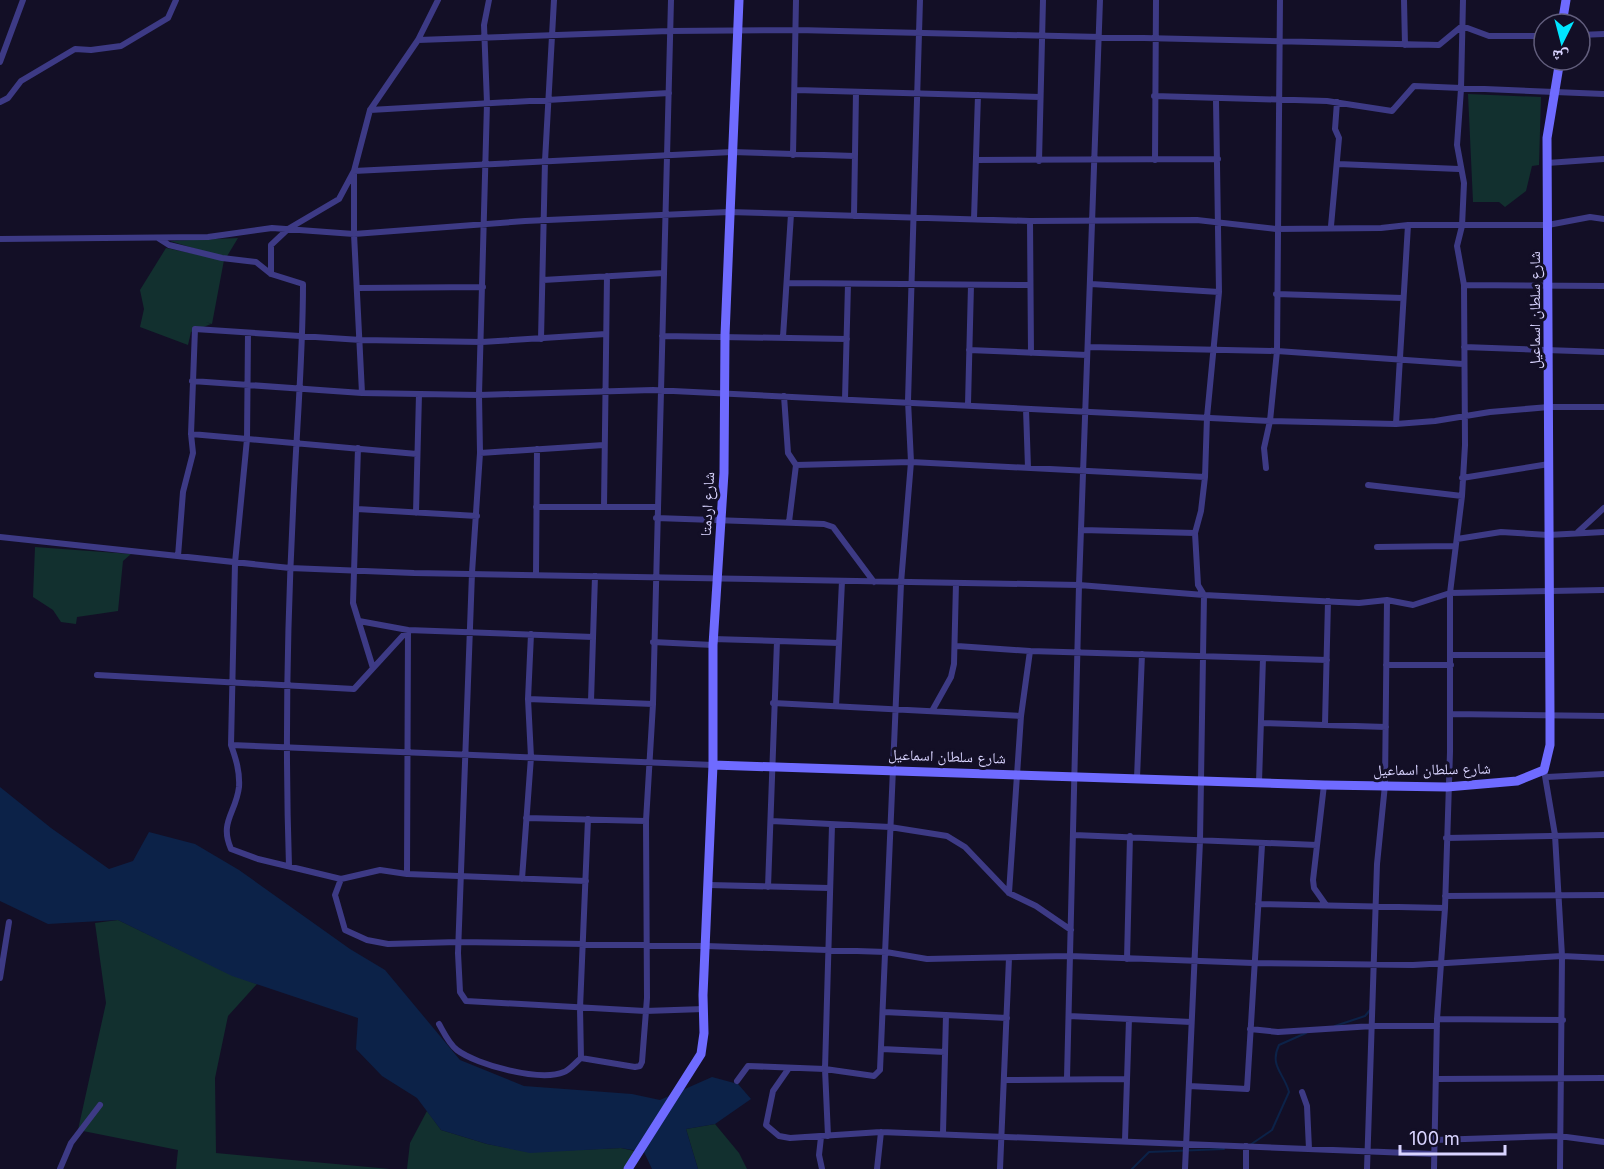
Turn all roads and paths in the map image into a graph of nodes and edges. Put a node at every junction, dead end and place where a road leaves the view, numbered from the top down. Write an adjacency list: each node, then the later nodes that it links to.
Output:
1 (23, 0): 30 (street)
2 (176, 0): 45 (street)
3 (438, 0): 27 (street)
4 (489, 0): 26 (street)
5 (554, 0): 22 (street)
6 (671, 0): 18 (street)
7 (739, 0): 19 (street, شارع اردمتا)
8 (796, 0): 17 (street)
9 (920, 0): 20 (street)
10 (1042, 0): 21 (street)
11 (1100, 0): 23 (street)
12 (1156, 0): 25 (street)
13 (1280, 0): 28 (street)
14 (1404, 0): 29 (street)
15 (1463, 0): 16 (street)
16 (1462, 26): 24 (street); 29 (street); 32 (street)
17 (797, 30): 19 (street); 20 (street); 33 (street)
18 (669, 31): 19 (street); 22 (street); 36 (street)
19 (736, 32): 49 (street, شارع اردمتا)
20 (918, 33): 21 (street); 37 (street)
21 (1041, 34): 23 (street); 41 (street)
22 (553, 36): 26 (street); 43 (street)
23 (1099, 36): 25 (street); 57 (street)
24 (1532, 36)
25 (1157, 37): 28 (street); 40 (street)
26 (484, 39): 27 (street); 47 (street)
27 (418, 40): 48 (street)
28 (1278, 40): 29 (street); 42 (street)
29 (1405, 45)
30 (0, 62)
31 (1558, 72): 35 (street, شارع سلطان اسماعيل)
32 (1461, 89): 35 (street); 46 (street); 63 (street)
33 (795, 90): 34 (street); 51 (street)
34 (856, 92): 37 (street); 52 (street)
35 (1556, 92): 38 (street); 61 (street, شارع سلطان اسماعيل)
36 (669, 93): 43 (street); 50 (street)
37 (919, 93): 39 (street); 69 (street)
38 (1604, 94)
39 (978, 95): 41 (street); 56 (street)
40 (1154, 96): 44 (street); 58 (street)
41 (1040, 97): 59 (street)
42 (1280, 99): 44 (street); 46 (street); 82 (street)
43 (549, 100): 47 (street); 55 (street)
44 (1216, 100): 53 (street)
45 (0, 102)
46 (1337, 102): 62 (street)
47 (488, 103): 48 (street); 60 (street)
48 (370, 110): 64 (street)
49 (732, 152): 50 (street); 51 (street); 65 (street, شارع اردمتا)
50 (668, 155): 55 (street); 66 (street)
51 (794, 155): 52 (street)
52 (855, 156): 68 (street)
53 (1218, 159): 58 (street); 76 (street)
54 (1604, 159): 61 (street)
55 (545, 160): 60 (street); 72 (street)
56 (976, 160): 59 (street); 70 (street)
57 (1094, 160): 58 (street); 59 (street); 74 (street)
58 (1155, 160)
59 (1039, 161)
60 (486, 163): 64 (street); 75 (street)
61 (1547, 163): 78 (street, شارع سلطان اسماعيل)
62 (1338, 164): 63 (street); 79 (street)
63 (1459, 169): 80 (street)
64 (354, 171): 81 (street); 83 (street)
65 (729, 212): 66 (street); 67 (street); 106 (street, شارع اردمتا)
66 (666, 213): 72 (street); 86 (street)
67 (791, 214): 68 (street); 90 (street)
68 (854, 216): 69 (street)
69 (914, 217): 70 (street); 92 (street)
70 (974, 219): 73 (street)
71 (1604, 219): 78 (street)
72 (544, 220): 75 (street); 89 (street)
73 (1030, 221): 74 (street); 96 (street)
74 (1092, 222): 76 (street); 93 (street)
75 (485, 224): 83 (street); 99 (street)
76 (1219, 224): 82 (street); 101 (street)
77 (1408, 225): 79 (street); 80 (street); 103 (street)
78 (1548, 225): 80 (street); 94 (street, شارع سلطان اسماعيل)
79 (1331, 226): 82 (street)
80 (1462, 226): 97 (street)
81 (288, 229): 83 (street); 84 (street); 87 (street)
82 (1276, 229): 102 (street)
83 (354, 234): 100 (street)
84 (155, 237): 85 (street); 87 (street)
85 (0, 239)
86 (664, 273): 88 (street); 108 (street)
87 (271, 274): 107 (street)
88 (607, 276): 89 (street); 105 (street)
89 (543, 280): 110 (street)
90 (787, 283): 91 (street); 109 (street)
91 (848, 284): 92 (street); 111 (street)
92 (912, 284): 95 (street); 136 (street)
93 (1091, 284): 101 (street); 114 (street)
94 (1549, 284): 97 (street); 98 (street); 118 (street, شارع سلطان اسماعيل)
95 (971, 285): 96 (street); 117 (street)
96 (1030, 285): 120 (street)
97 (1464, 285): 115 (street)
98 (1604, 286)
99 (483, 287): 100 (street); 113 (street)
100 (358, 288): 112 (street)
101 (1219, 292): 116 (street)
102 (1276, 294): 103 (street); 119 (street)
103 (1403, 298): 123 (street)
104 (248, 333): 107 (street); 125 (street); 126 (street)
105 (606, 334): 110 (street); 128 (street)
106 (725, 335): 108 (street); 109 (street); 132 (street, شارع اردمتا)
107 (303, 336): 112 (street); 127 (street)
108 (662, 336): 129 (street)
109 (783, 337): 111 (street)
110 (541, 339): 113 (street)
111 (847, 339): 135 (street)
112 (361, 340): 113 (street); 130 (street)
113 (482, 342): 133 (street)
114 (1088, 347): 116 (street); 122 (street)
115 (1464, 347): 118 (street); 124 (street)
116 (1215, 349): 119 (street); 142 (street)
117 (969, 350): 120 (street); 137 (street)
118 (1550, 350): 121 (street); 138 (street, شارع سلطان اسماعيل)
119 (1276, 351): 123 (street); 144 (street)
120 (1031, 352): 122 (street)
121 (1604, 352)
122 (1088, 355): 141 (street)
123 (1398, 358): 124 (street); 145 (street)
124 (1463, 364): 143 (street)
125 (192, 381): 126 (street); 146 (street)
126 (248, 386): 127 (street); 147 (street)
127 (301, 390): 130 (street); 148 (street)
128 (605, 391): 129 (street); 133 (street); 149 (street)
129 (660, 391): 132 (street); 166 (street)
130 (362, 393): 131 (street)
131 (419, 394): 133 (street); 153 (street)
132 (726, 394): 134 (street); 172 (street, شارع اردمتا)
133 (479, 395): 152 (street)
134 (784, 396): 135 (street); 156 (street)
135 (845, 399): 136 (street)
136 (908, 401): 137 (street); 154 (street)
137 (968, 404): 140 (street)
138 (1549, 407): 139 (street); 143 (street); 155 (street, شارع سلطان اسماعيل)
139 (1604, 407)
140 (1026, 409): 141 (street); 157 (street)
141 (1086, 411): 142 (street); 159 (street)
142 (1207, 417): 144 (street); 160 (street)
143 (1465, 417): 145 (street); 161 (street)
144 (1270, 421): 145 (street); 158 (street)
145 (1396, 424)
146 (191, 434): 147 (street); 182 (street)
147 (247, 440): 148 (street); 183 (street)
148 (297, 444): 150 (street); 184 (street)
149 (604, 445): 151 (street); 165 (street)
150 (358, 448): 153 (street); 168 (street)
151 (537, 449): 152 (street); 164 (street)
152 (480, 453): 170 (street)
153 (417, 454): 169 (street)
154 (911, 462): 156 (street); 157 (street); 193 (street)
155 (1549, 464): 161 (street); 178 (street, شارع سلطان اسماعيل)
156 (796, 465): 173 (street)
157 (1028, 468): 159 (street)
158 (1266, 468)
159 (1085, 471): 160 (street); 174 (street)
160 (1205, 477): 177 (street)
161 (1462, 478): 163 (street)
162 (1368, 485): 163 (street)
163 (1462, 496): 180 (street)
164 (536, 507): 165 (street); 187 (street)
165 (604, 507): 166 (street)
166 (656, 507): 171 (street)
167 (1604, 508): 175 (street)
168 (357, 509): 169 (street); 185 (street)
169 (416, 513): 170 (street)
170 (477, 516): 186 (street)
171 (656, 518): 172 (street); 189 (street)
172 (721, 520): 173 (street); 190 (street, شارع اردمتا)
173 (789, 522): 192 (street)
174 (1082, 530): 177 (street); 195 (street)
175 (1577, 532): 176 (street); 178 (street)
176 (1604, 532)
177 (1195, 533): 199 (street)
178 (1548, 535): 180 (street); 197 (street, شارع سلطان اسماعيل)
179 (0, 537): 182 (street)
180 (1456, 543): 181 (street); 198 (street)
181 (1377, 547)
182 (178, 556): 183 (street)
183 (235, 563): 184 (street); 224 (street)
184 (290, 567): 185 (street); 225 (street)
185 (355, 570): 186 (street); 202 (street)
186 (472, 573): 187 (street); 204 (street)
187 (536, 575): 188 (street)
188 (595, 576): 189 (street); 206 (street)
189 (654, 578): 190 (street); 208 (street)
190 (717, 578): 191 (street); 209 (street, شارع اردمتا)
191 (842, 582): 192 (street); 210 (street)
192 (874, 582): 193 (street)
193 (901, 583): 194 (street); 231 (street)
194 (956, 583): 195 (street); 211 (street)
195 (1079, 585): 199 (street); 213 (street)
196 (1604, 590): 197 (street)
197 (1549, 592): 198 (street); 217 (street, شارع سلطان اسماعيل)
198 (1450, 593): 200 (street); 215 (street)
199 (1204, 595): 201 (street); 216 (street)
200 (1387, 600): 201 (street); 220 (street)
201 (1328, 601): 219 (street)
202 (359, 621): 203 (street); 222 (street)
203 (408, 630): 204 (street); 222 (street); 242 (street)
204 (470, 633): 205 (street); 243 (street)
205 (531, 634): 206 (street); 226 (street)
206 (593, 637): 227 (street)
207 (777, 641): 209 (street); 210 (street); 228 (street)
208 (653, 642): 209 (street); 229 (street)
209 (713, 642): 246 (street, شارع اردمتا)
210 (839, 643): 230 (street)
211 (957, 646): 212 (street); 232 (street)
212 (1030, 651): 213 (street); 234 (street)
213 (1078, 652): 214 (street); 252 (street)
214 (1142, 654): 216 (street); 253 (street)
215 (1451, 655): 217 (street); 221 (street)
216 (1203, 656): 218 (street); 254 (street)
217 (1550, 656): 235 (street, شارع سلطان اسماعيل)
218 (1263, 658): 219 (street); 237 (street)
219 (1327, 660): 238 (street)
220 (1386, 665): 221 (street); 239 (street)
221 (1451, 665): 233 (street)
222 (373, 668): 225 (street)
223 (97, 675): 224 (street)
224 (232, 684): 225 (street); 240 (street)
225 (287, 686): 241 (street)
226 (528, 699): 227 (street); 244 (street)
227 (591, 701): 229 (street)
228 (773, 703): 230 (street); 247 (street)
229 (653, 704): 245 (street)
230 (836, 706): 231 (street)
231 (896, 709): 232 (street); 248 (street)
232 (932, 711): 234 (street)
233 (1450, 714): 235 (street); 258 (street)
234 (1021, 716): 249 (street)
235 (1550, 716): 236 (street); 250 (street, شارع سلطان اسماعيل)
236 (1604, 716)
237 (1261, 723): 238 (street); 255 (street)
238 (1325, 724): 239 (street)
239 (1386, 727): 257 (street)
240 (231, 746): 241 (street); 273 (street)
241 (285, 749): 242 (street); 273 (street)
242 (407, 752): 243 (street); 274 (street)
243 (466, 754): 244 (street); 275 (street)
244 (531, 757): 245 (street); 259 (street)
245 (648, 763): 246 (street); 261 (street)
246 (713, 765): 247 (street, شارع سلطان اسماعيل); 279 (street, شارع اردمتا)
247 (771, 765): 248 (street, شارع سلطان اسماعيل); 262 (street)
248 (894, 770): 249 (street, شارع سلطان اسماعيل); 264 (street)
249 (1019, 773): 252 (street, شارع سلطان اسماعيل); 282 (street)
250 (1545, 774): 251 (street); 258 (street, شارع سلطان اسماعيل); 266 (street)
251 (1604, 774)
252 (1076, 775): 253 (street, شارع سلطان اسماعيل); 265 (street)
253 (1137, 777): 254 (street, شارع سلطان اسماعيل)
254 (1202, 780): 255 (street, شارع سلطان اسماعيل); 270 (street)
255 (1259, 782): 256 (street, شارع سلطان اسماعيل)
256 (1324, 785): 257 (street, شارع سلطان اسماعيل); 272 (street)
257 (1385, 785): 258 (street, شارع سلطان اسماعيل); 288 (street)
258 (1447, 787): 269 (street)
259 (526, 818): 260 (street); 277 (street)
260 (588, 819): 261 (street); 278 (street)
261 (646, 821): 294 (street)
262 (771, 821): 263 (street); 280 (street)
263 (832, 825): 264 (street); 281 (street)
264 (890, 827): 282 (street); 297 (street)
265 (1074, 835): 268 (street); 291 (street)
266 (1555, 835): 267 (street); 269 (street); 283 (street)
267 (1604, 835)
268 (1130, 836): 270 (street); 302 (street)
269 (1446, 838): 285 (street)
270 (1200, 841): 271 (street); 303 (street)
271 (1262, 844): 272 (street); 286 (street)
272 (1317, 846): 287 (street)
273 (289, 866): 276 (street)
274 (408, 874): 275 (street); 276 (street)
275 (461, 877): 277 (street); 292 (street)
276 (341, 879): 292 (street)
277 (522, 879): 278 (street)
278 (586, 881): 293 (street)
279 (709, 885): 280 (street); 295 (street, شارع اردمتا)
280 (768, 888): 281 (street)
281 (829, 888): 296 (street)
282 (1009, 893): 291 (street)
283 (1558, 895): 284 (street); 285 (street); 299 (street)
284 (1604, 895)
285 (1445, 896): 289 (street)
286 (1258, 904): 287 (street); 304 (street)
287 (1326, 905): 288 (street)
288 (1376, 908): 289 (street); 306 (street)
289 (1445, 908): 305 (street)
290 (9, 922): 307 (street)
291 (1071, 930): 298 (street)
292 (458, 942): 293 (street); 308 (street)
293 (584, 944): 294 (street); 308 (street)
294 (645, 945): 295 (street); 310 (street)
295 (706, 946): 296 (street); 309 (street, شارع اردمتا)
296 (831, 950): 297 (street); 327 (street)
297 (886, 952): 300 (street); 311 (street)
298 (1069, 956): 300 (street); 302 (street); 313 (street)
299 (1562, 956): 301 (street); 305 (street); 317 (street)
300 (1009, 958): 314 (street)
301 (1604, 958)
302 (1127, 959): 303 (street)
303 (1193, 961): 304 (street); 318 (street)
304 (1253, 963): 306 (street); 322 (street)
305 (1442, 963): 306 (street); 316 (street)
306 (1375, 964): 320 (street)
307 (0, 978)
308 (580, 1008): 310 (street); 325 (street)
309 (704, 1009): 310 (street); 351 (street, شارع اردمتا)
310 (645, 1011): 325 (street)
311 (884, 1012): 312 (street); 323 (street)
312 (946, 1015): 314 (street); 324 (street)
313 (1069, 1016): 315 (street); 328 (street)
314 (1007, 1018): 333 (street)
315 (1129, 1019): 318 (street); 330 (street)
316 (1437, 1019): 317 (street); 321 (street)
317 (1563, 1020): 332 (street)
318 (1191, 1022): 335 (street)
319 (439, 1024): 325 (street)
320 (1373, 1026): 321 (street); 322 (street); 349 (street)
321 (1437, 1026): 331 (street)
322 (1250, 1029): 335 (street)
323 (882, 1049): 324 (street); 327 (street)
324 (945, 1052): 339 (street)
325 (581, 1058)
326 (789, 1068): 327 (street); 334 (street); 341 (street)
327 (825, 1069): 341 (street)
328 (1067, 1078): 330 (street); 333 (street)
329 (1604, 1078): 332 (street)
330 (1127, 1079): 343 (street)
331 (1437, 1079): 332 (street); 344 (street)
332 (1562, 1079): 340 (street)
333 (1006, 1080): 342 (street)
334 (737, 1081)
335 (1189, 1086): 346 (street)
336 (1302, 1092): 348 (street)
337 (100, 1105): 352 (street)
338 (881, 1132): 339 (street); 341 (street); 354 (street)
339 (944, 1133): 342 (street)
340 (1559, 1136): 344 (street); 345 (street); 360 (street)
341 (824, 1137): 353 (street)
342 (1003, 1137): 343 (street); 355 (street)
343 (1125, 1140): 346 (street)
344 (1434, 1140): 350 (street)
345 (1604, 1142)
346 (1186, 1144): 347 (street); 356 (street)
347 (1246, 1146): 348 (street); 357 (street)
348 (1309, 1149): 349 (street)
349 (1366, 1151): 350 (street); 358 (street)
350 (1434, 1154): 359 (street)
351 (630, 1167)
352 (60, 1169)
353 (822, 1169)
354 (877, 1169)
355 (1000, 1169)
356 (1185, 1169)
357 (1246, 1169)
358 (1367, 1169)
359 (1434, 1169)
360 (1560, 1169)

